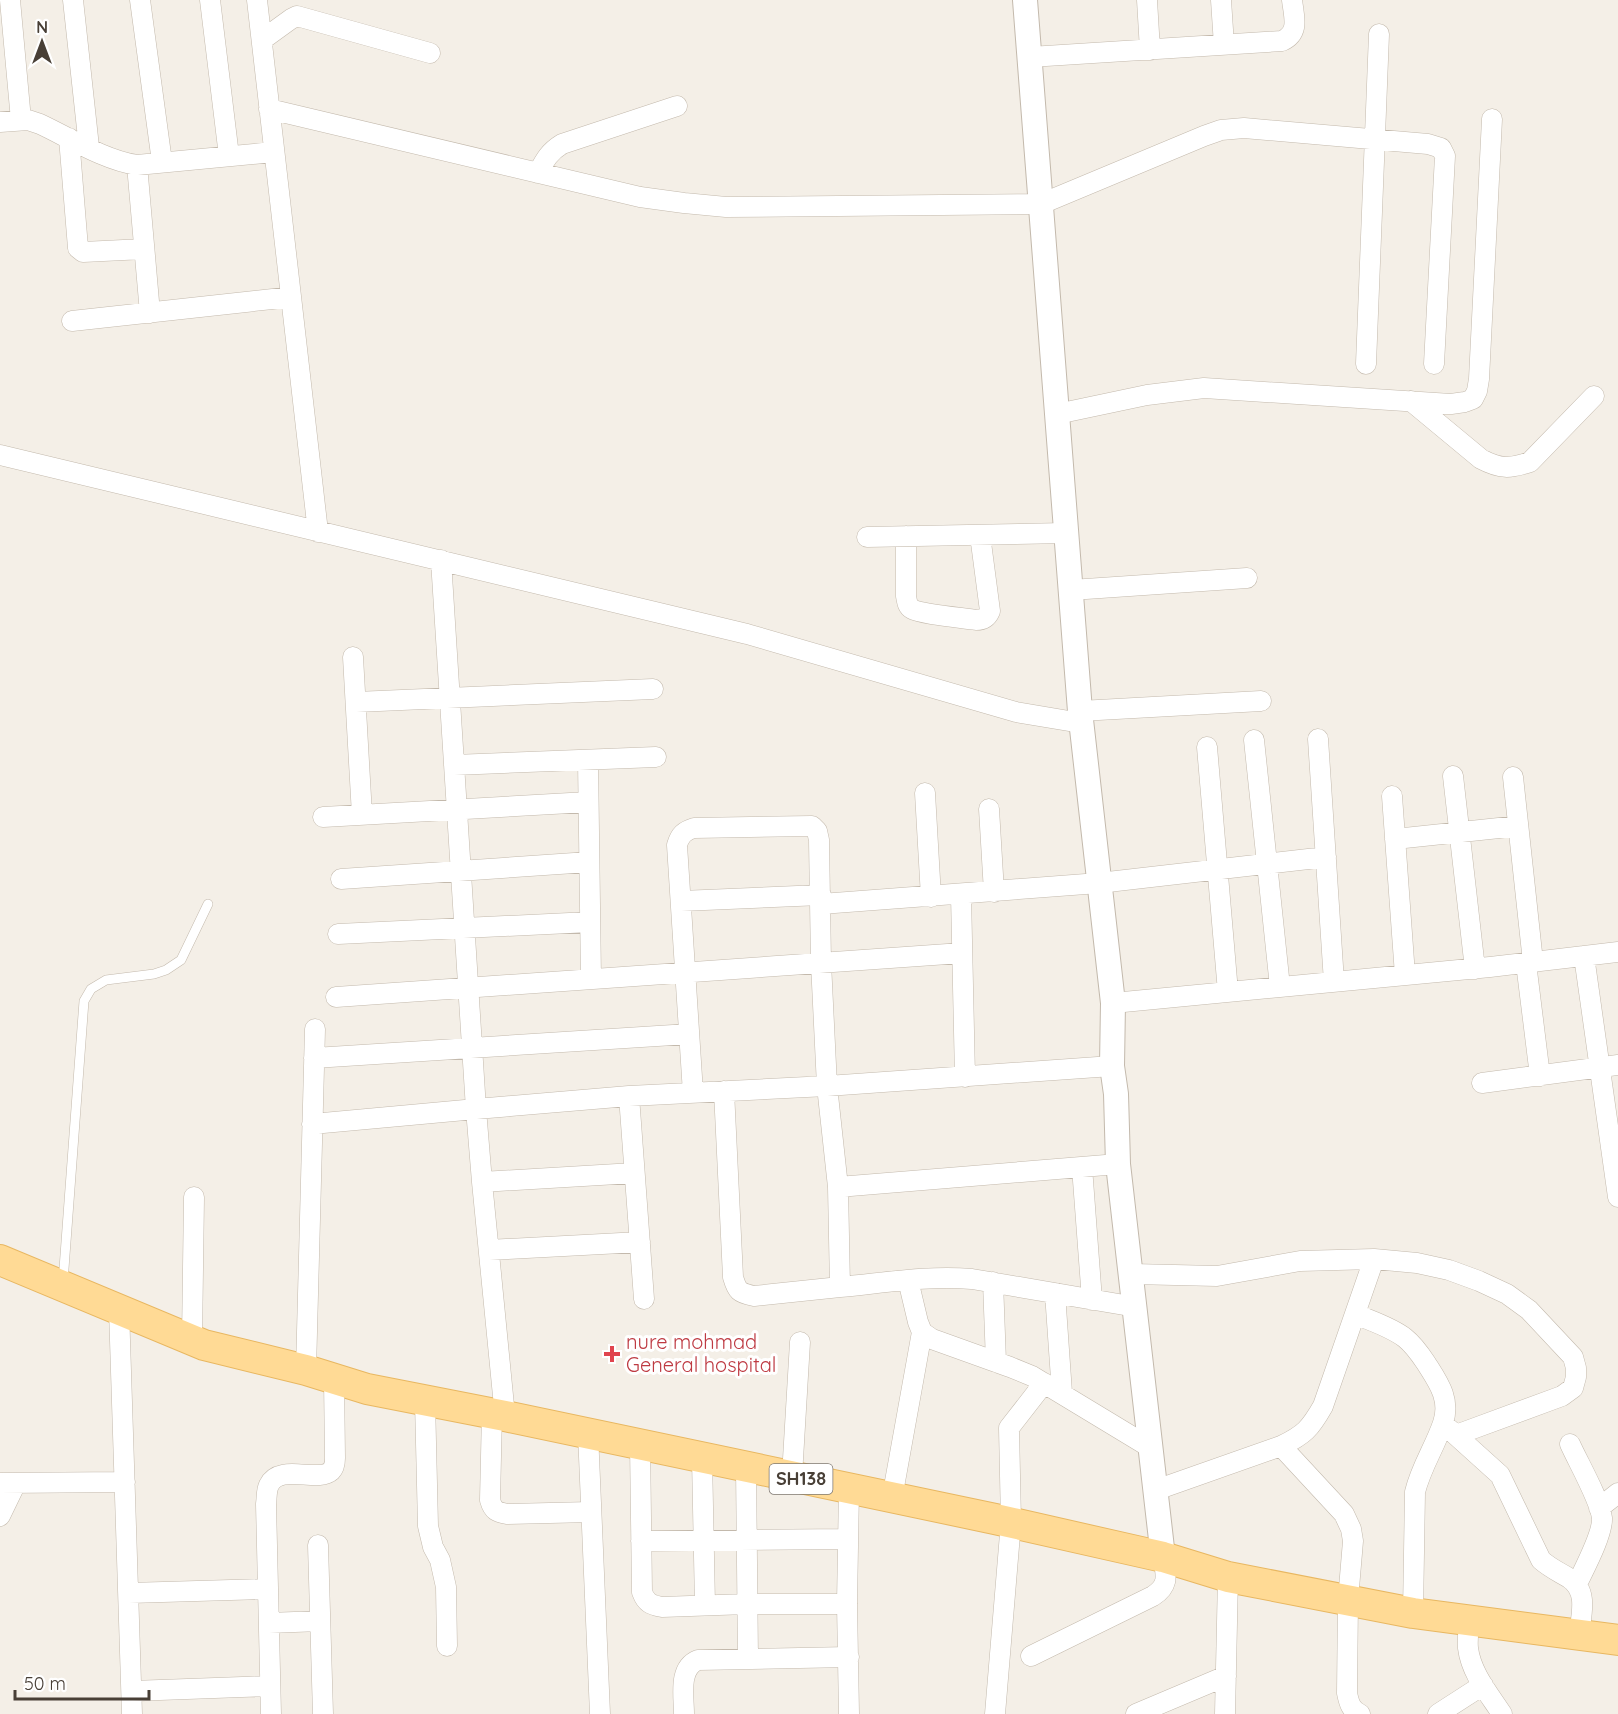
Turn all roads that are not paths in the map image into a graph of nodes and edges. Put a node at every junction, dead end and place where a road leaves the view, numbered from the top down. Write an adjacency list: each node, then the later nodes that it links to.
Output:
1 (10, 0): 18 (street)
2 (73, 0): 23 (street)
3 (140, 0): 26 (street)
4 (210, 0): 25 (street)
5 (257, 0): 11 (street)
6 (1025, 0): 15 (street)
7 (1147, 0): 13 (street)
8 (1221, 0): 12 (street)
9 (1292, 0): 12 (street)
10 (1378, 34): 22 (street)
11 (261, 40): 14 (street); 17 (street)
12 (1224, 45): 13 (street)
13 (1150, 50): 15 (street)
14 (430, 53)
15 (1030, 57): 29 (street)
16 (677, 106): 28 (street)
17 (269, 109): 24 (street); 28 (street)
18 (21, 120): 20 (street); 21 (street)
19 (1492, 120): 37 (street)
20 (0, 122)
21 (69, 138): 23 (street); 30 (street)
22 (1374, 139): 29 (street); 34 (street); 35 (street)
23 (89, 147): 27 (street)
24 (274, 152): 25 (street); 31 (street)
25 (229, 156): 26 (street)
26 (162, 162): 27 (street)
27 (138, 165): 30 (street)
28 (538, 173): 29 (street)
29 (1041, 204): 38 (street)
30 (144, 249): 32 (street)
31 (291, 297): 32 (street); 40 (street)
32 (150, 313): 33 (street)
33 (72, 321)
34 (1366, 364)
35 (1434, 364)
36 (1594, 396): 37 (street)
37 (1411, 401): 38 (street)
38 (1057, 414): 41 (street)
39 (0, 455): 40 (street)
40 (318, 532): 45 (street)
41 (1066, 533): 42 (street); 47 (street)
42 (980, 535): 43 (street); 43 (street)
43 (906, 536): 44 (street)
44 (867, 537)
45 (441, 560): 50 (street); 53 (street)
46 (1247, 578): 47 (street)
47 (1071, 590): 53 (street)
48 (353, 657): 52 (street)
49 (653, 689): 50 (street)
50 (450, 698): 52 (street); 59 (street)
51 (1261, 700): 53 (street)
52 (356, 702): 67 (street)
53 (1080, 717): 78 (street)
54 (1318, 739): 72 (street)
55 (1254, 740): 74 (street)
56 (1207, 747): 75 (street)
57 (656, 757): 58 (street)
58 (588, 760): 59 (street); 64 (street)
59 (454, 765): 65 (street)
60 (1453, 776): 70 (street)
61 (1513, 777): 69 (street)
62 (925, 793): 81 (street)
63 (1392, 796): 71 (street)
64 (588, 802): 65 (street); 73 (street)
65 (457, 809): 67 (street); 76 (street)
66 (989, 809): 79 (street)
67 (362, 815): 68 (street)
68 (323, 817)
69 (1518, 826): 70 (street); 92 (street)
70 (1459, 832): 71 (street); 93 (street)
71 (1395, 839): 95 (street)
72 (1326, 856): 74 (street); 97 (street)
73 (589, 862): 76 (street); 85 (street)
74 (1267, 863): 75 (street); 98 (street)
75 (1217, 869): 78 (street); 100 (street)
76 (461, 871): 77 (street); 86 (street)
77 (341, 879)
78 (1099, 883): 79 (street); 102 (street)
79 (994, 892): 80 (street)
80 (961, 894): 81 (street); 89 (street)
81 (931, 897): 82 (street)
82 (821, 900): 83 (street); 83 (street); 91 (street)
83 (681, 901): 94 (street)
84 (208, 904): 132 (lane)
85 (590, 922): 86 (street); 96 (street)
86 (465, 928): 87 (street); 99 (street)
87 (339, 934)
88 (1618, 952): 90 (street)
89 (962, 953): 91 (street); 110 (street)
90 (1584, 956): 92 (street); 108 (street)
91 (821, 963): 94 (street); 112 (street)
92 (1529, 963): 93 (street); 109 (street)
93 (1475, 969): 95 (street)
94 (685, 972): 96 (street); 104 (street)
95 (1406, 975): 97 (street)
96 (591, 979): 99 (street)
97 (1334, 982): 98 (street)
98 (1280, 987): 100 (street)
99 (470, 988): 101 (street); 105 (street)
100 (1228, 992): 102 (street)
101 (336, 997)
102 (1113, 1003): 107 (street)
103 (315, 1029): 106 (street)
104 (689, 1034): 105 (street); 114 (street)
105 (472, 1048): 106 (street); 116 (street)
106 (314, 1058): 117 (street)
107 (1112, 1066): 110 (street); 118 (street)
108 (1609, 1066): 109 (street); 124 (street)
109 (1540, 1076): 111 (street)
110 (965, 1077): 112 (street)
111 (1482, 1083)
112 (827, 1086): 113 (street); 122 (street)
113 (724, 1091): 114 (street); 133 (street)
114 (693, 1093): 115 (street)
115 (629, 1096): 116 (street); 120 (street)
116 (476, 1109): 117 (street); 121 (street)
117 (312, 1124): 144 (street)
118 (1118, 1164): 119 (street); 129 (street)
119 (1082, 1167): 122 (street); 136 (street)
120 (634, 1173): 121 (street); 125 (street)
121 (482, 1182): 126 (street)
122 (838, 1187): 133 (street)
123 (194, 1197): 141 (street)
124 (1618, 1197)
125 (640, 1242): 126 (street); 135 (street)
126 (489, 1250): 149 (street)
127 (1374, 1259): 129 (street); 139 (street); 150 (street)
128 (0, 1260): 132 (main road, SH138)
129 (1132, 1274): 137 (street)
130 (908, 1280): 131 (street); 133 (street); 140 (street)
131 (993, 1282): 134 (street); 143 (street)
132 (63, 1285): 138 (main road, SH138)
133 (840, 1287)
134 (1055, 1293): 136 (street); 147 (street)
135 (644, 1299)
136 (1092, 1300): 137 (street)
137 (1136, 1307): 155 (street)
138 (119, 1309): 141 (main road, SH138); 159 (street)
139 (1355, 1314): 150 (street); 154 (street)
140 (922, 1332): 143 (street); 164 (street)
141 (192, 1340): 144 (main road, SH138)
142 (800, 1342): 158 (street)
143 (996, 1362): 146 (street)
144 (306, 1370): 145 (main road, SH138)
145 (334, 1379): 148 (main road, SH138); 177 (street)
146 (1044, 1383): 147 (street); 168 (street)
147 (1062, 1393): 155 (street)
148 (425, 1401): 149 (main road, SH138); 189 (street)
149 (499, 1414): 151 (main road, SH138); 166 (street)
150 (1450, 1429): 176 (street); 183 (street)
151 (588, 1434): 152 (main road, SH138); 166 (street)
152 (640, 1444): 156 (main road, SH138); 172 (street)
153 (1570, 1444): 165 (street)
154 (1281, 1446): 162 (street); 179 (street)
155 (1151, 1448): 162 (street)
156 (702, 1458): 157 (main road, SH138); 170 (street)
157 (746, 1467): 158 (main road, SH138); 171 (street)
158 (792, 1476): 161 (main road, SH138)
159 (125, 1482): 160 (street); 178 (street)
160 (8, 1483): 167 (street)
161 (849, 1489): 164 (main road, SH138); 169 (street)
162 (1156, 1490): 174 (street)
163 (1618, 1494): 165 (street)
164 (892, 1498): 168 (main road, SH138)
165 (1599, 1508): 176 (street)
166 (591, 1512): 201 (street)
167 (0, 1516)
168 (1011, 1522): 174 (main road, SH138); 204 (street)
169 (848, 1539): 171 (street); 181 (street)
170 (704, 1540): 171 (street); 172 (street); 182 (street)
171 (747, 1540): 180 (street)
172 (641, 1541): 182 (street)
173 (318, 1545): 185 (street)
174 (1163, 1557): 175 (main road, SH138); 190 (street)
175 (1228, 1576): 179 (main road, SH138); 193 (street)
176 (1577, 1584): 187 (street)
177 (268, 1590): 178 (street); 186 (street)
178 (129, 1593): 196 (street)
179 (1348, 1600): 183 (main road, SH138); 197 (street)
180 (747, 1604): 181 (street); 182 (street); 192 (street)
181 (847, 1604): 191 (street)
182 (705, 1605)
183 (1413, 1613): 184 (main road, SH138)
184 (1469, 1620): 187 (main road, SH138); 194 (street)
185 (320, 1621): 186 (street); 200 (street)
186 (269, 1623): 195 (street)
187 (1579, 1635): 188 (main road, SH138)
188 (1618, 1640)
189 (447, 1646)
190 (1031, 1656)
191 (849, 1657): 192 (street); 203 (street)
192 (748, 1659): 202 (street)
193 (1226, 1676): 205 (street); 206 (street)
194 (1483, 1685): 207 (street); 208 (street)
195 (270, 1686): 196 (street); 199 (street)
196 (132, 1691): 198 (street)
197 (1355, 1713)
198 (132, 1714)
199 (271, 1714)
200 (323, 1714)
201 (600, 1714)
202 (684, 1714)
203 (849, 1714)
204 (995, 1714)
205 (1136, 1714)
206 (1225, 1714)
207 (1438, 1714)
208 (1502, 1714)

